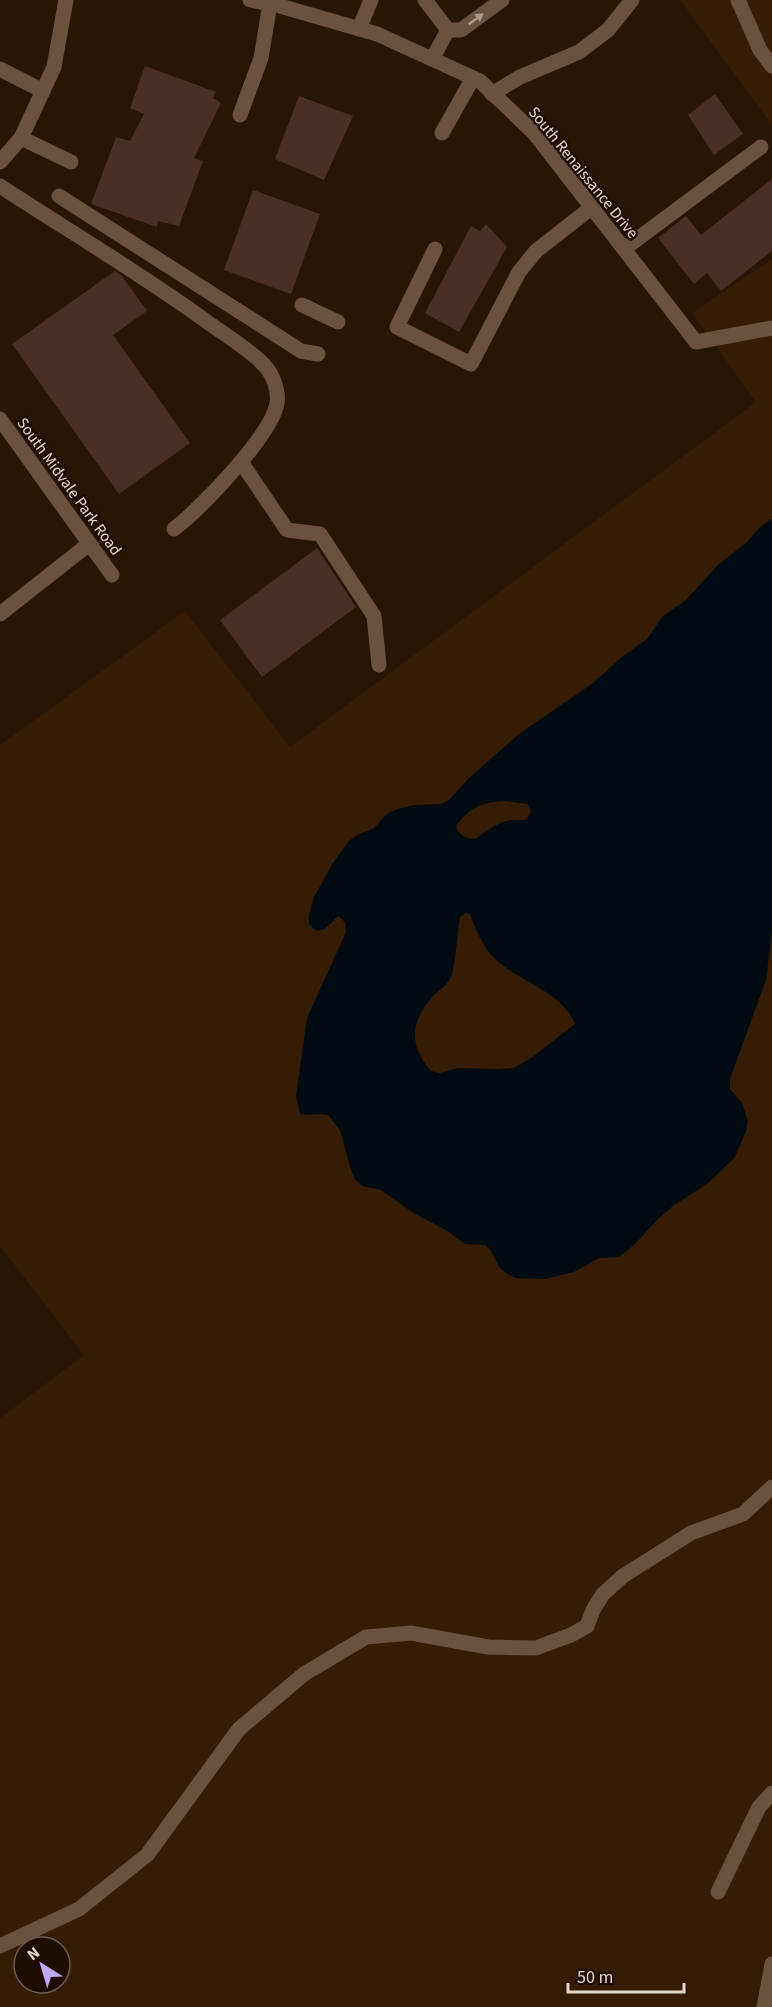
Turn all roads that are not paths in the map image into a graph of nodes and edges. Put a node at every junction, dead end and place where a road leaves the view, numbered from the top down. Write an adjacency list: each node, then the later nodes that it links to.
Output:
1 (66, 0): 16 (street)
2 (250, 0): 8 (street, South Renaissance Drive)
3 (371, 0): 10 (street)
4 (425, 0): 11 (street)
5 (502, 0): 11 (street, one-way to 5)
6 (632, 0): 17 (street)
7 (738, 0): 13 (street)
8 (270, 4): 9 (street, South Renaissance Drive); 18 (street)
9 (310, 7): 10 (street, South Renaissance Drive)
10 (359, 29): 12 (street, South Renaissance Drive)
11 (448, 30): 12 (street)
12 (432, 59): 15 (street, South Renaissance Drive)
13 (772, 66)
14 (0, 69): 16 (street)
15 (473, 78): 17 (street, South Renaissance Drive); 19 (street)
16 (43, 91): 20 (street)
17 (492, 94): 26 (street, South Renaissance Drive)
18 (240, 115)
19 (442, 133)
20 (21, 138): 22 (street); 23 (street)
21 (761, 147): 28 (street)
22 (0, 162)
23 (71, 162)
24 (0, 186): 34 (street)
25 (60, 196): 32 (street)
26 (591, 208): 27 (street); 28 (street, South Renaissance Drive)
27 (435, 249)
28 (624, 249): 31 (street, South Renaissance Drive)
29 (302, 305): 30 (street)
30 (338, 322)
31 (772, 328)
32 (318, 354)
33 (0, 419): 36 (street, South Midvale Park Road)
34 (241, 462): 35 (street); 39 (street)
35 (174, 529)
36 (89, 544): 37 (street, South Midvale Park Road); 38 (street)
37 (112, 575)
38 (0, 614)
39 (380, 665)
40 (772, 1487): 43 (street)
41 (772, 1793): 42 (street)
42 (718, 1892)
43 (0, 1946)
44 (772, 1964): 45 (street)
45 (764, 2007)

